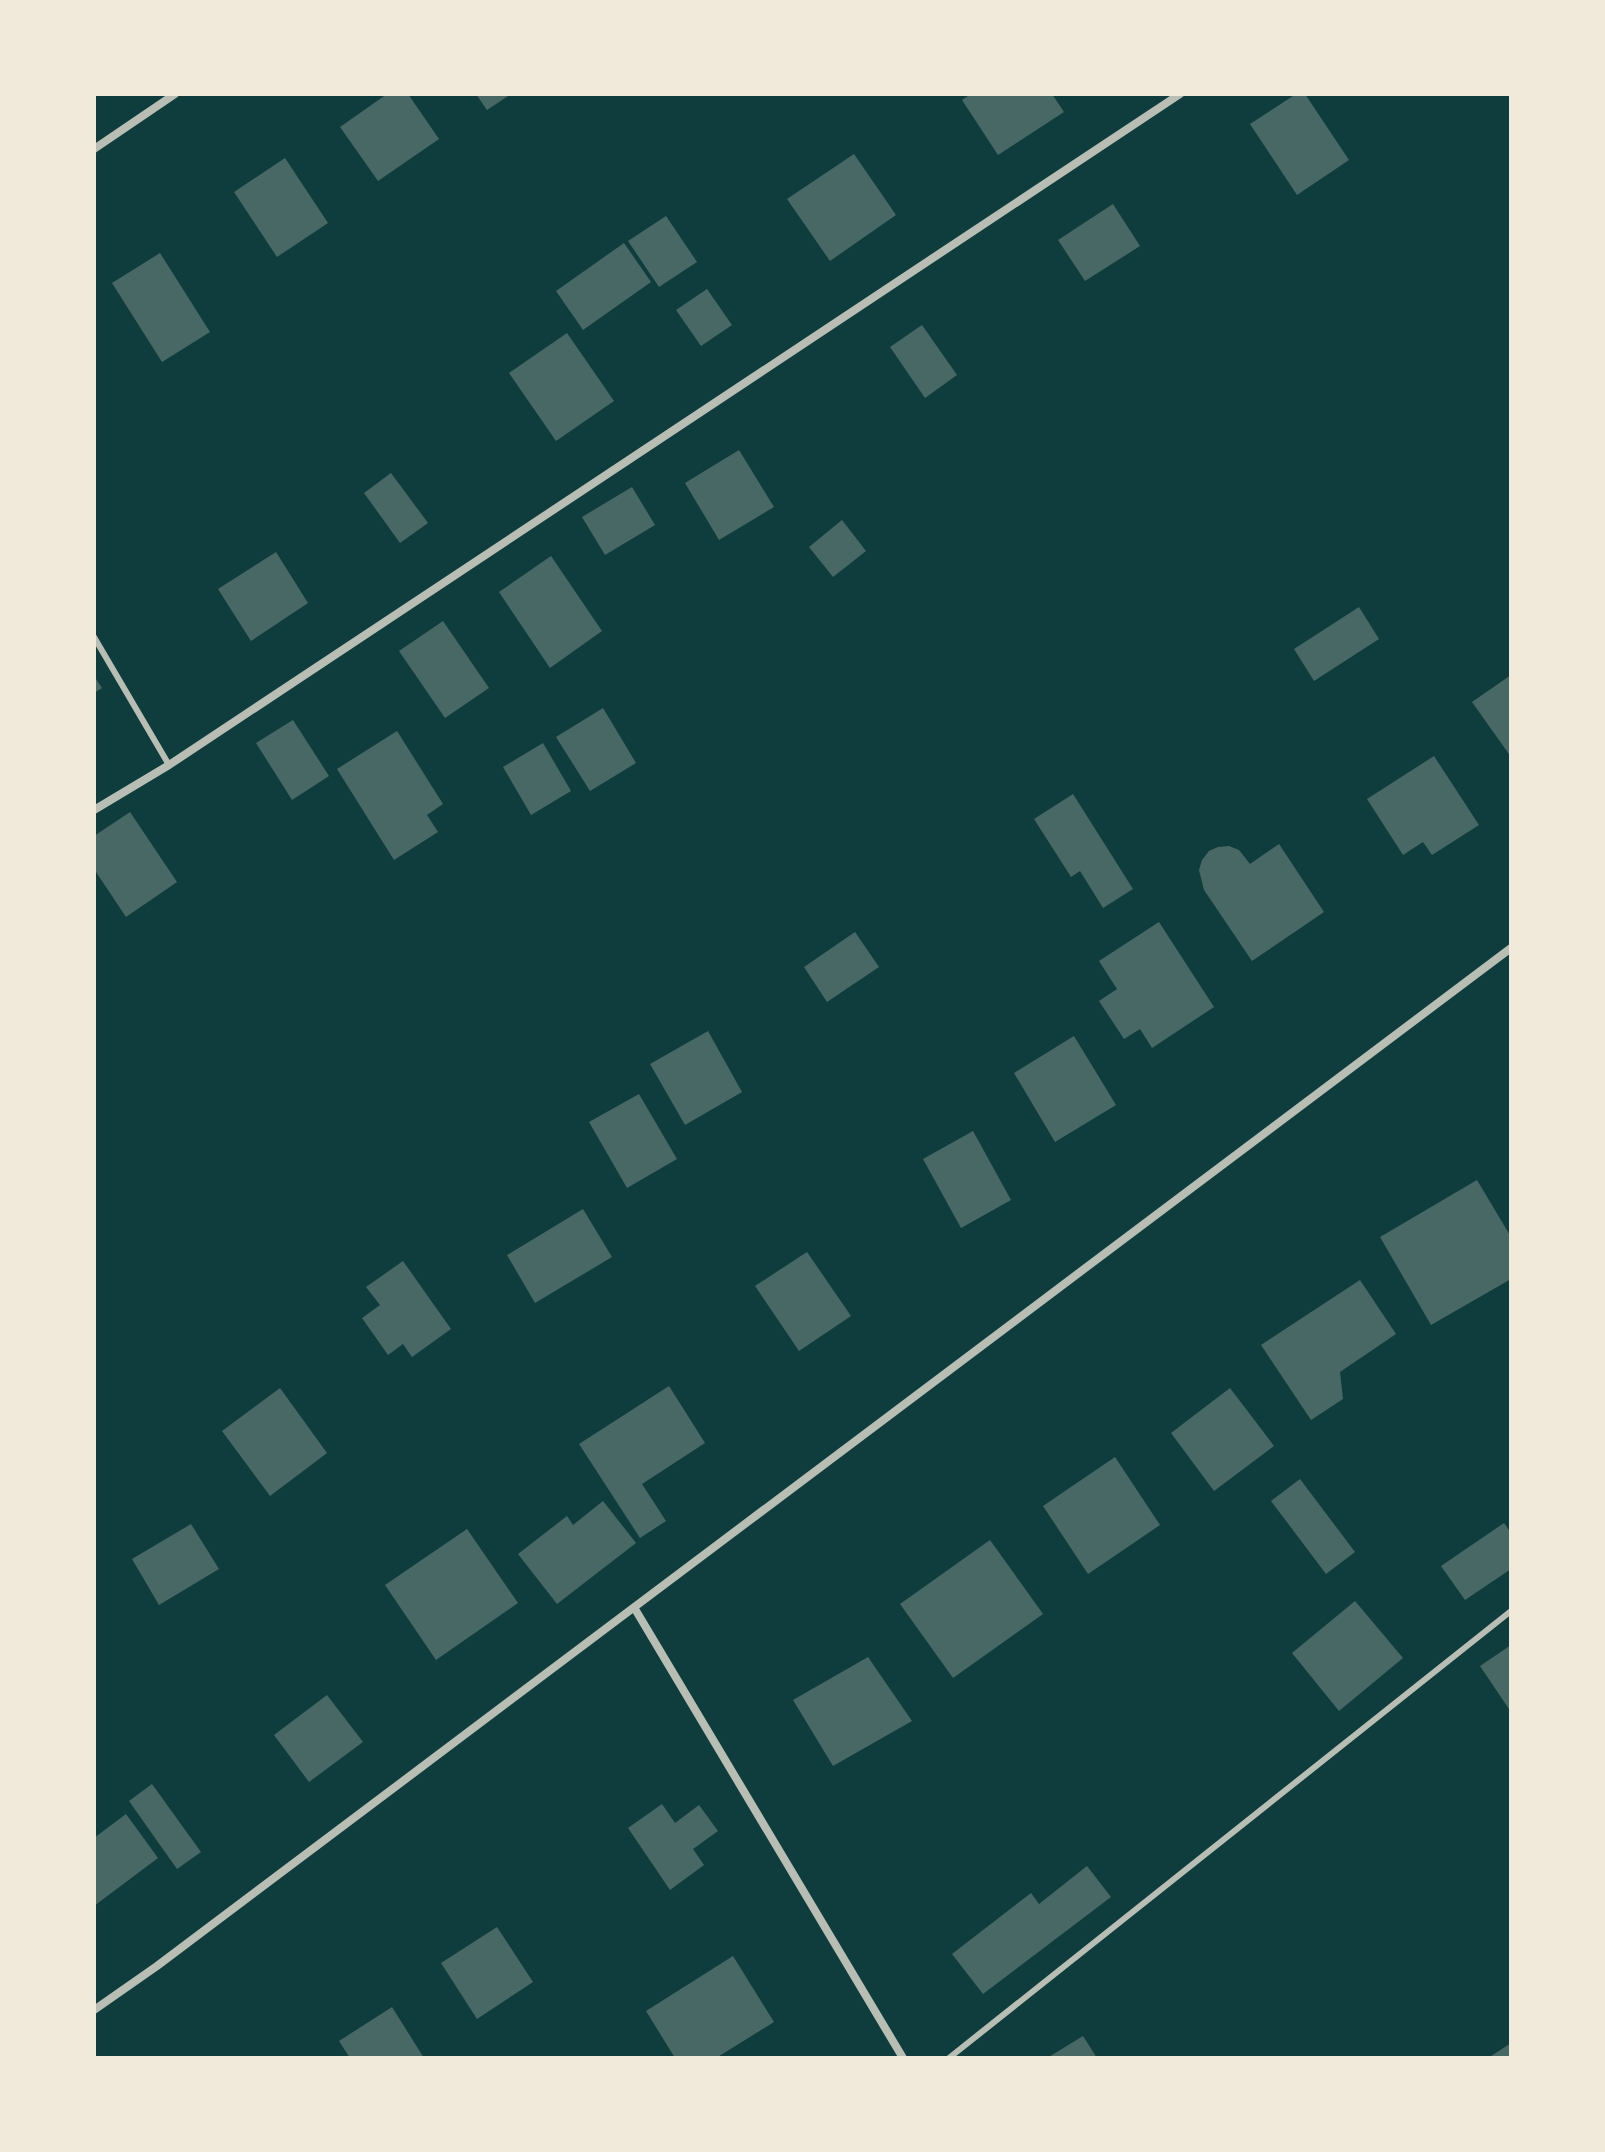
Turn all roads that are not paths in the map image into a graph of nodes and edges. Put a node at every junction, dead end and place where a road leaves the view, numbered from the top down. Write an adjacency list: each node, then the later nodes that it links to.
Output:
1 (1180, 94): 5 (street)
2 (172, 95): 3 (street)
3 (94, 149)
4 (94, 637): 5 (lane)
5 (169, 765): 6 (street)
6 (94, 810)
7 (1511, 948): 8 (street)
8 (635, 1609): 10 (street); 11 (street)
9 (1511, 1611): 12 (lane)
10 (94, 2010)
11 (903, 2058)
12 (949, 2058)

